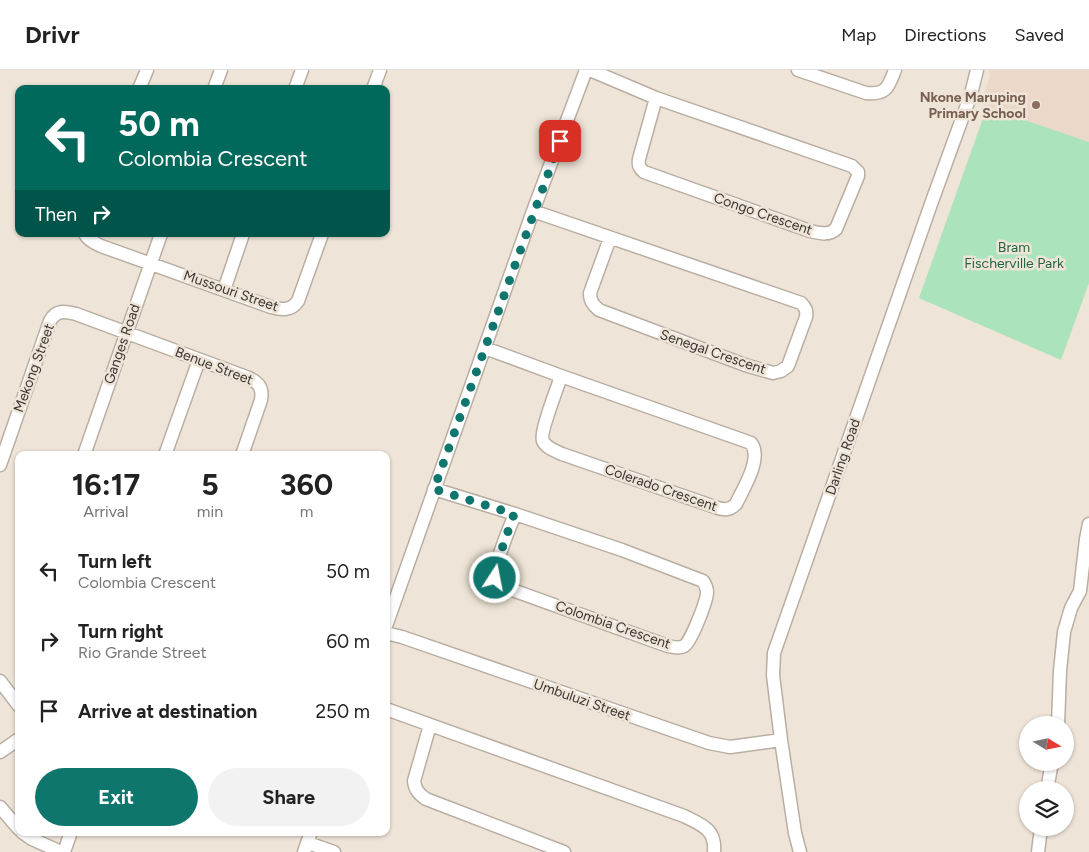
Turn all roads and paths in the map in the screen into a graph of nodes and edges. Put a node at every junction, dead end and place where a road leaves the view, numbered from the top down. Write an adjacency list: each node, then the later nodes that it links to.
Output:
1 (147, 70): 10 (street)
2 (221, 70): 11 (street)
3 (302, 70): 12 (street)
4 (380, 70): 13 (street)
5 (586, 70): 15 (street)
6 (590, 70): 14 (street, Congo Crescent)
7 (798, 70): 8 (street)
8 (895, 70)
9 (977, 70): 42 (street, Darling Road)
10 (141, 85)
11 (215, 85)
12 (296, 85)
13 (374, 85)
14 (656, 98): 14 (street, Congo Crescent)
15 (534, 211): 20 (street, Senegal Crescent); 24 (street)
16 (87, 237): 21 (street, Mussouri Street)
17 (160, 237): 21 (street, Ganges Road)
18 (242, 237): 22 (street)
19 (321, 237): 22 (street, Mussouri Street)
20 (610, 238): 20 (street, Senegal Crescent)
21 (150, 263): 22 (street, Mussouri Street); 23 (street, Ganges Road)
22 (224, 290)
23 (126, 333): 25 (street, Benue Street); 27 (street, Ganges Road); 30 (street, Mekong Street)
24 (485, 348): 26 (street, Colerado Crescent); 31 (street)
25 (199, 360): 28 (street); 29 (street, Benue Street)
26 (561, 376): 26 (street, Colerado Crescent)
27 (85, 451)
28 (166, 451)
29 (243, 451)
30 (0, 465)
31 (434, 489): 32 (street, Colombia Crescent); 35 (street)
32 (514, 514): 32 (street, Colombia Crescent)
33 (1089, 524): 34 (street)
34 (1084, 588): 40 (street)
35 (390, 615)
36 (390, 634): 42 (street, Umbuluzi Street)
37 (0, 681): 38 (street)
38 (15, 701)
39 (390, 710): 41 (street)
40 (1058, 716)
41 (430, 724): 53 (street); 54 (street)
42 (781, 740): 55 (street, Darling Road)
43 (15, 742): 44 (street)
44 (0, 752)
45 (0, 806): 46 (street)
46 (15, 824)
47 (28, 836): 51 (street)
48 (69, 836): 51 (street)
49 (1041, 836): 56 (street)
50 (308, 842): 52 (street)
51 (62, 852)
52 (334, 852)
53 (564, 852)
54 (714, 852)
55 (800, 852)
56 (1038, 852)

